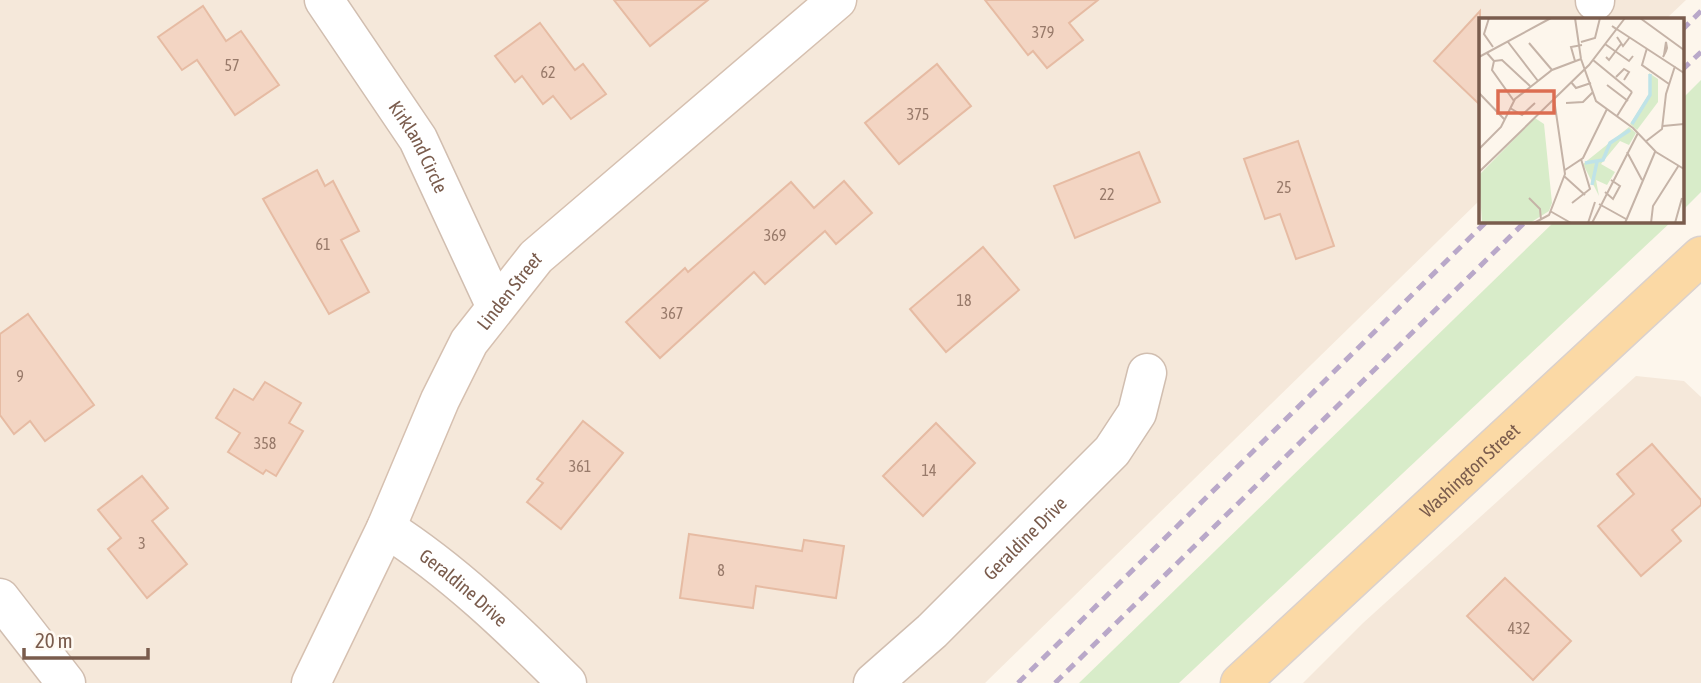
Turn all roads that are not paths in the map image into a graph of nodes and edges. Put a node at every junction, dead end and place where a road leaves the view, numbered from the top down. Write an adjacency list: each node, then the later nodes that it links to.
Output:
1 (324, 0): 4 (street, Kirkland Circle)
2 (837, 0): 4 (street, Linden Street)
3 (1701, 256): 12 (main road, Washington Street)
4 (495, 305): 6 (street, Linden Street)
5 (1147, 373): 11 (street, Geraldine Drive)
6 (386, 528): 9 (street, Linden Street); 10 (street, Geraldine Drive)
7 (0, 598): 8 (street)
8 (66, 683)
9 (312, 683)
10 (567, 683)
11 (873, 683)
12 (1240, 683)

